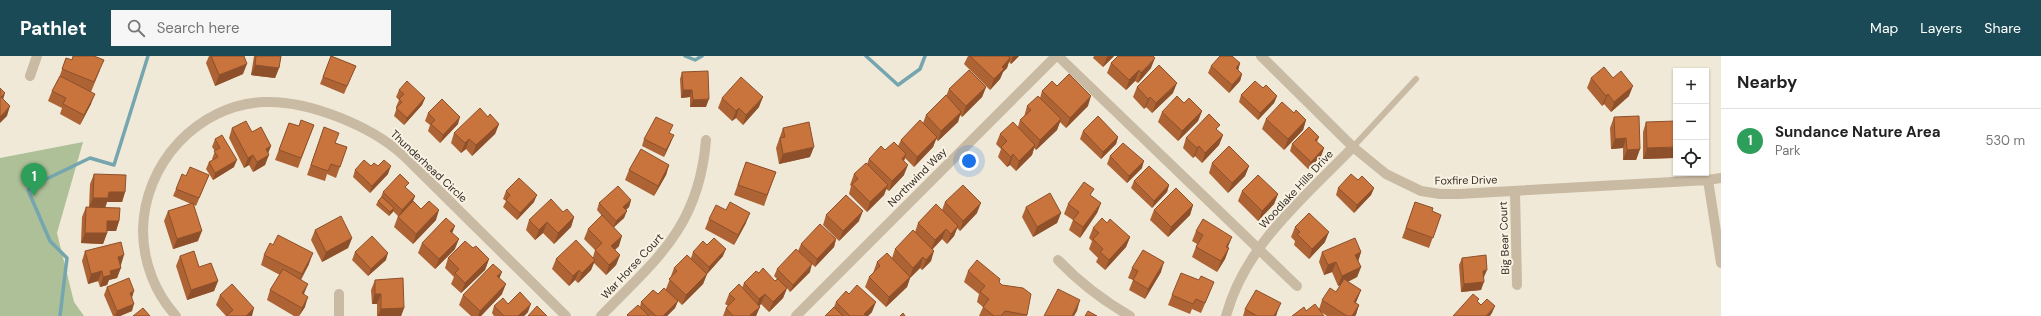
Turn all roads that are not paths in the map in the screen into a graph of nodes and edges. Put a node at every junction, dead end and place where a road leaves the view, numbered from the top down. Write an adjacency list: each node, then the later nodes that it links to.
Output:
1 (37, 56): 4 (street)
2 (1057, 56): 11 (street, Northwind Way); 21 (street, Northwind Way)
3 (1261, 56): 7 (street, Foxfire Drive)
4 (30, 76)
5 (1416, 80): 7 (lane)
6 (706, 140): 20 (street, War Horse Court)
7 (1353, 147): 10 (street, Foxfire Drive); 11 (street, Woodlake Hills Drive)
8 (1721, 178): 9 (street, Foxfire Drive)
9 (1708, 180): 10 (street, Foxfire Drive); 13 (street)
10 (1514, 191): 14 (street, Big Bear Court)
11 (1257, 249): 15 (street); 23 (street, Woodlake Hills Drive)
12 (1058, 260): 22 (street)
13 (1721, 263)
14 (1518, 285)
15 (1297, 286)
16 (339, 294): 18 (street)
17 (176, 316): 19 (street, Thunderhead Circle)
18 (339, 316)
19 (566, 316)
20 (601, 316)
21 (796, 316)
22 (1130, 316)
23 (1226, 316)

